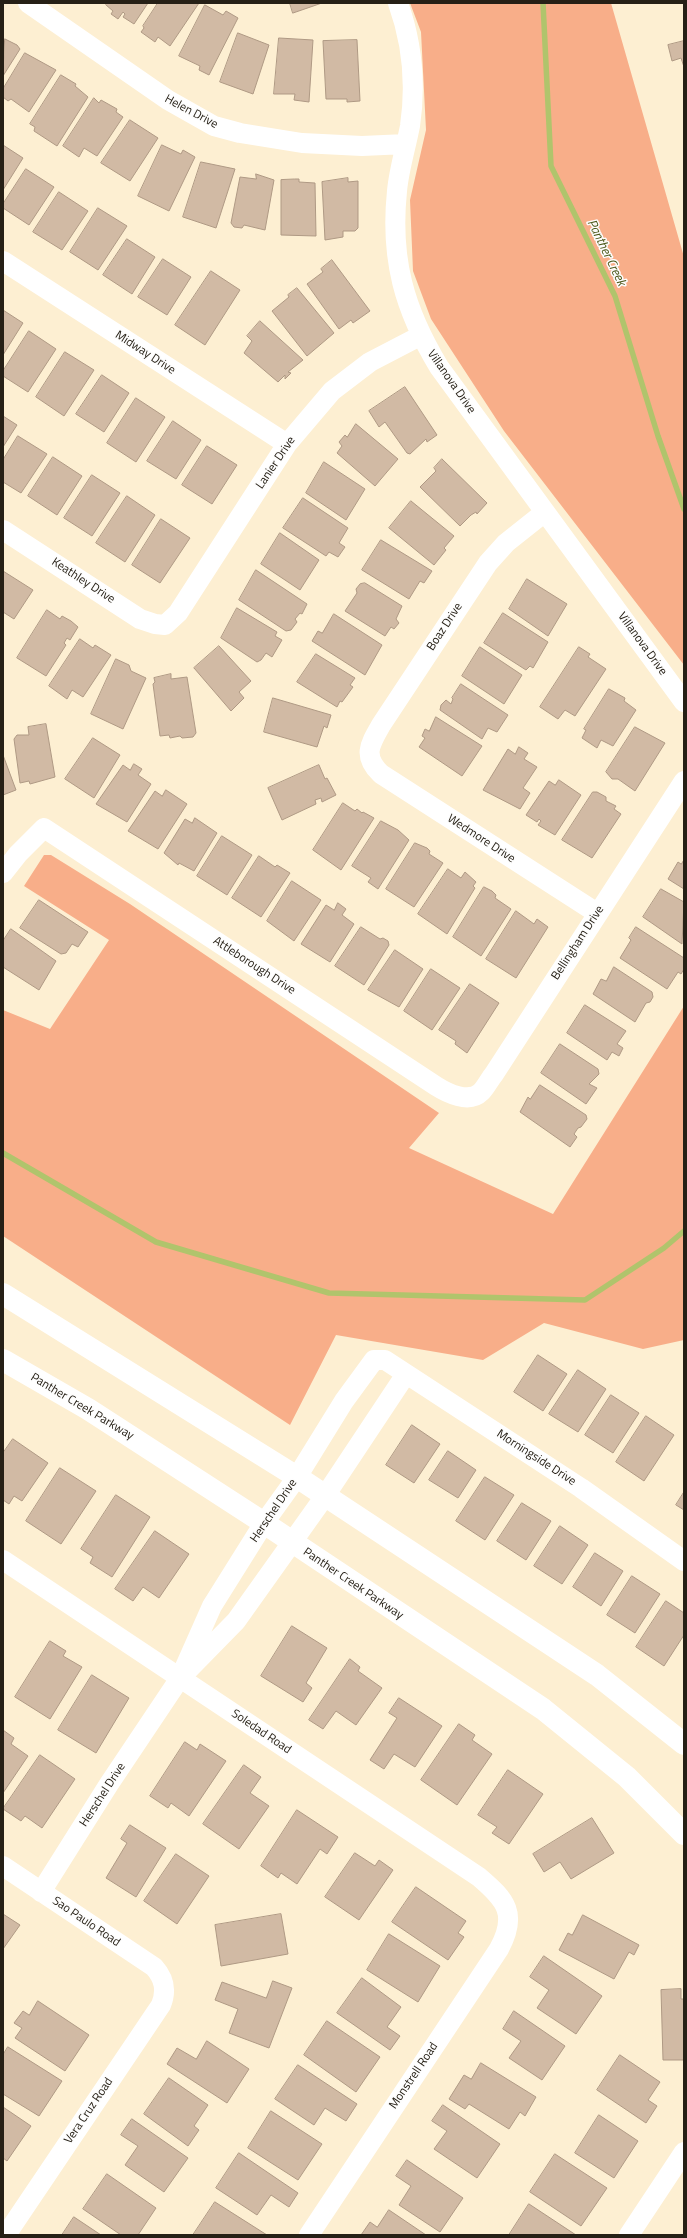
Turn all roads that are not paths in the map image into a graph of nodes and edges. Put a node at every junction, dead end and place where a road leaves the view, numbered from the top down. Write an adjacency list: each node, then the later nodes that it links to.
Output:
1 (28, 3): 3 (street, Helen Drive)
2 (398, 3): 3 (street, Villanova Drive)
3 (406, 144): 5 (street, Villanova Drive)
4 (3, 261): 6 (street, Midway Drive)
5 (420, 336): 6 (street, Lanier Drive); 7 (street, Villanova Drive)
6 (287, 444): 9 (street, Lanier Drive)
7 (545, 512): 10 (street, Villanova Drive); 11 (street, Boaz Drive)
8 (3, 530): 9 (street, Keathley Drive)
9 (165, 625)
10 (684, 702)
11 (370, 760): 14 (street, Wedmore Drive)
12 (684, 781): 14 (street, Bellingham Drive)
13 (3, 873): 15 (street, Attleborough Drive)
14 (597, 913): 15 (street, Bellingham Drive)
15 (467, 1097)
16 (3, 1294): 20 (main road)
17 (3, 1360): 22 (main road, Panther Creek Parkway)
18 (385, 1360): 19 (street, Morningside Drive); 20 (street, Herschel Drive)
19 (406, 1374): 21 (street, Herschel Drive); 25 (street, Morningside Drive)
20 (297, 1477): 21 (main road); 22 (street, Herschel Drive)
21 (325, 1496): 23 (street, Herschel Drive); 27 (main road)
22 (264, 1523): 23 (main road, Panther Creek Parkway); 26 (street, Herschel Drive)
23 (291, 1542): 26 (street, Herschel Drive); 28 (main road, Panther Creek Parkway)
24 (3, 1560): 26 (street, Soledad Road)
25 (684, 1561)
26 (180, 1678): 30 (street, Herschel Drive); 31 (street, Soledad Road)
27 (684, 1744)
28 (684, 1834)
29 (3, 1866): 30 (street, Sao Paulo Road)
30 (41, 1892): 32 (street, Sao Paulo Road)
31 (508, 1913): 35 (street, Monstrell Road)
32 (164, 1984): 34 (street, Vera Cruz Road)
33 (684, 2152): 36 (street)
34 (6, 2235)
35 (309, 2235)
36 (629, 2235)

